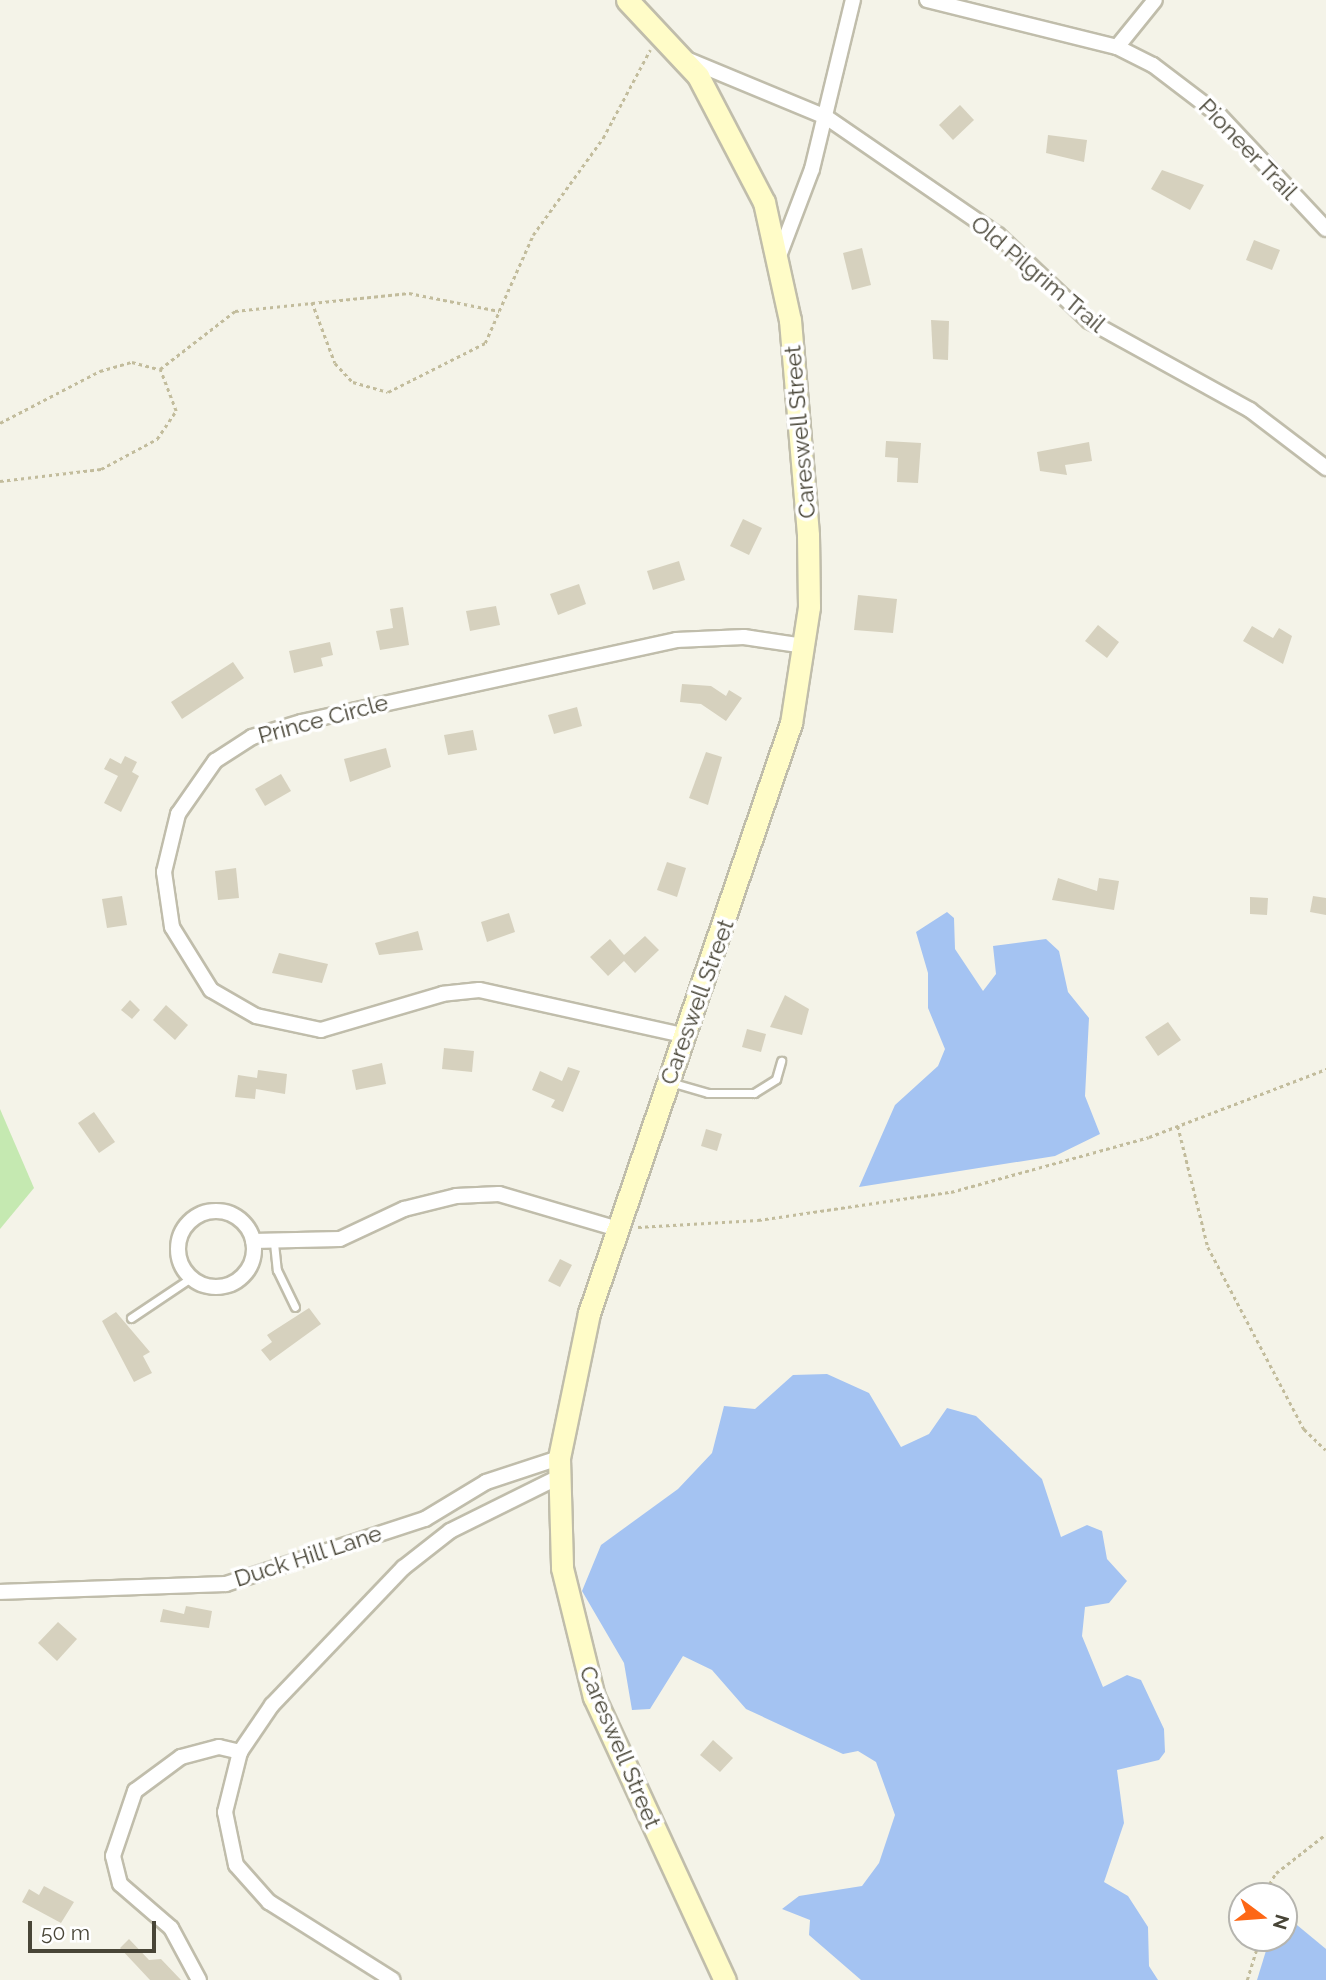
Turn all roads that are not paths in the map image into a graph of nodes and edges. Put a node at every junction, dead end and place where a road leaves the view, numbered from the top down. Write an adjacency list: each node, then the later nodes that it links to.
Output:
1 (627, 0): 6 (main road)
2 (853, 0): 7 (street, Careswell Street)
3 (927, 0): 5 (street, Pioneer Trail)
4 (1155, 0): 5 (street)
5 (1117, 47): 8 (street, Pioneer Trail)
6 (684, 57): 7 (street, Old Pilgrim Trail); 9 (main road)
7 (825, 117): 9 (street, Careswell Street); 10 (street, Old Pilgrim Trail)
8 (1326, 229)
9 (779, 256): 11 (main road, Careswell Street)
10 (1326, 468)
11 (805, 646): 12 (main road, Careswell Street); 12 (street, Prince Circle)
12 (687, 1036): 14 (main road, Careswell Street)
13 (781, 1061): 14 (lane)
14 (670, 1081): 15 (main road, Careswell Street)
15 (618, 1229): 17 (street); 21 (main road, Careswell Street)
16 (253, 1241): 17 (street); 18 (street); 18 (street)
17 (274, 1243): 19 (lane)
18 (192, 1277): 20 (lane)
19 (295, 1307)
20 (131, 1318)
21 (559, 1467): 22 (street, Duck Hill Lane); 23 (street); 26 (main road, Careswell Street)
22 (0, 1592)
23 (240, 1752): 24 (street); 25 (street)
24 (199, 1980)
25 (393, 1980)
26 (725, 1980)

